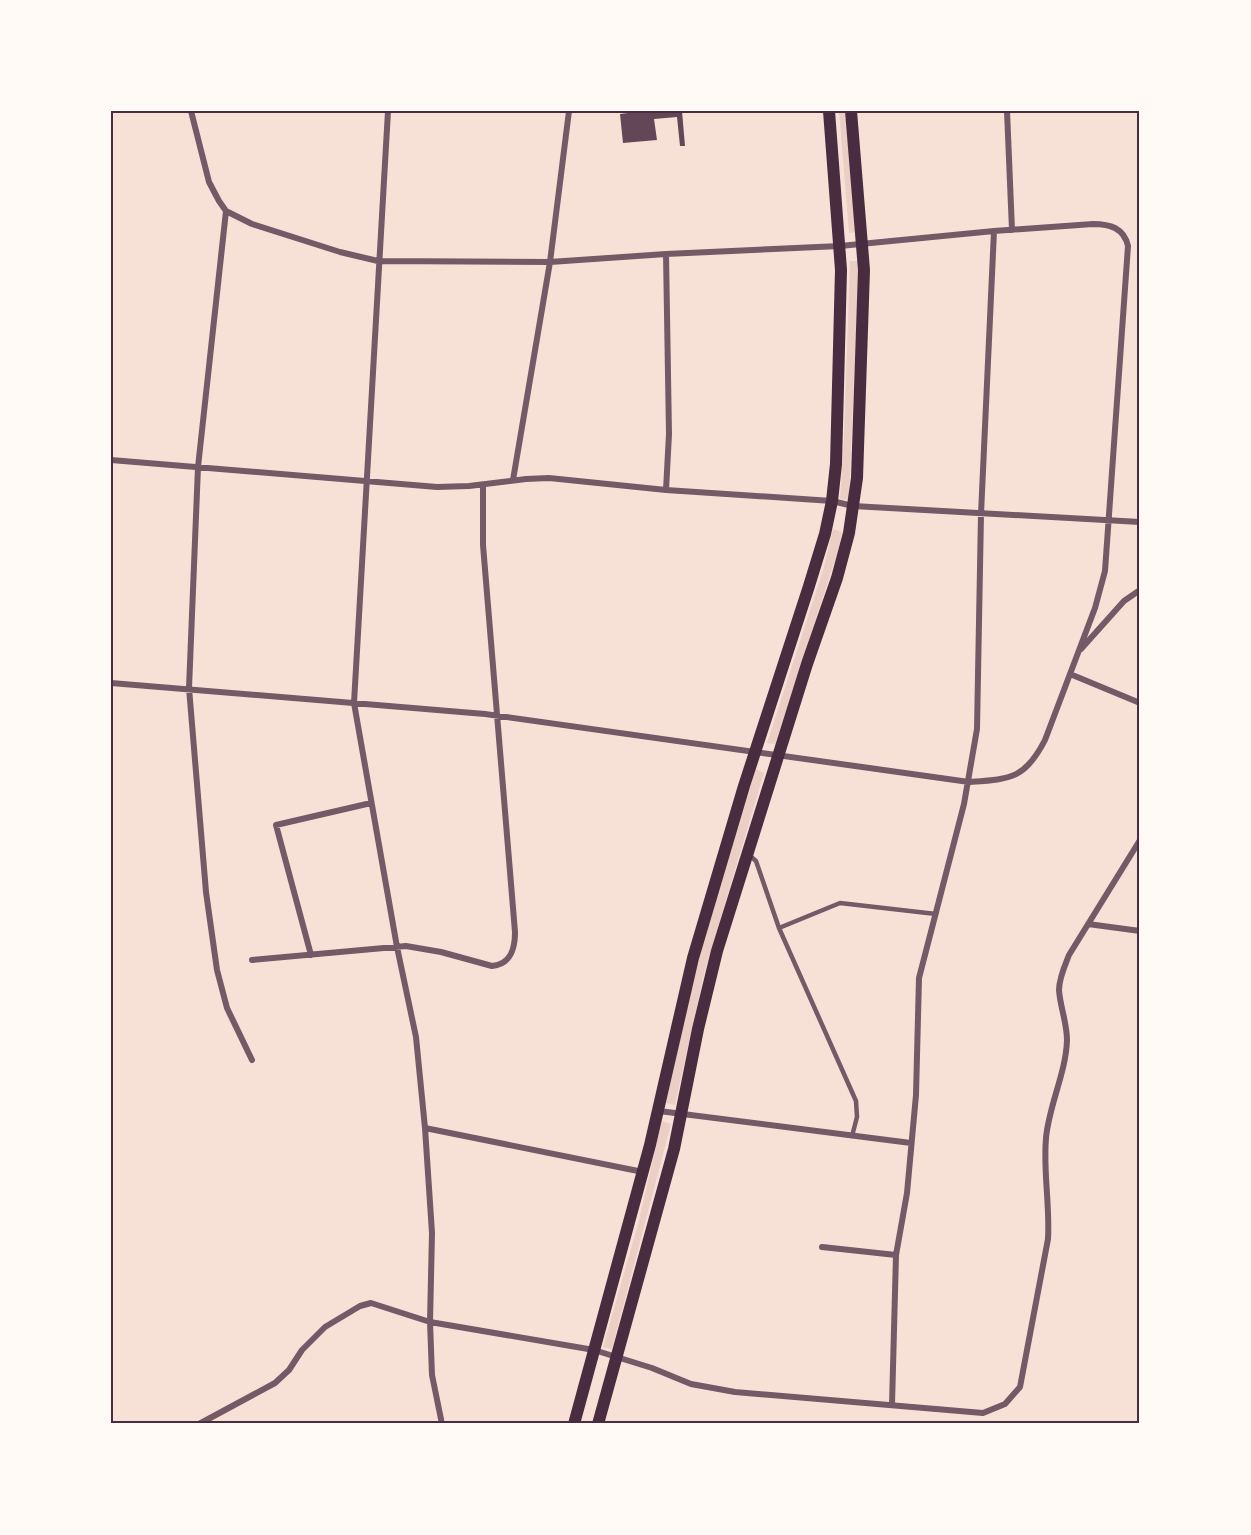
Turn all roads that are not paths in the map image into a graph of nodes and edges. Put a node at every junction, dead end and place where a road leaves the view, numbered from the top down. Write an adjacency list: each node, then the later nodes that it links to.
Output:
1 (190, 111): 7 (street)
2 (388, 111): 13 (street)
3 (569, 111): 14 (street)
4 (829, 111): 11 (main road)
5 (851, 111): 10 (main road)
6 (1007, 111): 8 (street)
7 (226, 211): 13 (street); 16 (street)
8 (1011, 230): 9 (street); 24 (street)
9 (994, 231): 10 (street); 23 (street)
10 (862, 244): 11 (street); 22 (main road)
11 (840, 246): 12 (street); 21 (main road)
12 (666, 254): 14 (street); 20 (street)
13 (378, 261): 14 (street); 18 (street)
14 (550, 262): 17 (street)
15 (111, 460): 16 (street)
16 (198, 467): 18 (street); 30 (street)
17 (513, 480): 19 (street); 20 (street)
18 (366, 481): 19 (street); 31 (street)
19 (483, 485): 33 (street)
20 (666, 490): 21 (street)
21 (831, 501): 22 (street); 34 (main road)
22 (853, 506): 23 (street); 35 (main road)
23 (981, 514): 24 (street); 36 (street)
24 (1109, 520): 25 (street); 27 (street)
25 (1140, 522)
26 (1140, 590): 27 (street)
27 (1079, 652): 28 (street)
28 (1070, 674): 32 (street); 36 (street)
29 (111, 683): 30 (street)
30 (189, 688): 31 (street); 47 (street)
31 (354, 703): 33 (street); 37 (street)
32 (1140, 703)
33 (498, 716): 34 (street); 44 (street)
34 (756, 752): 35 (street); 48 (main road)
35 (779, 756): 36 (street); 39 (main road)
36 (969, 782): 40 (street)
37 (371, 802): 44 (street); 45 (street)
38 (1140, 840): 41 (street)
39 (747, 853): 42 (lane); 49 (main road)
40 (936, 914): 42 (lane); 52 (street)
41 (1088, 924): 43 (street); 59 (street)
42 (779, 928): 51 (lane)
43 (1140, 931)
44 (397, 947): 45 (street); 50 (street)
45 (310, 955): 46 (street)
46 (252, 960)
47 (252, 1060)
48 (658, 1111): 49 (street); 53 (main road)
49 (681, 1114): 51 (street); 58 (main road)
50 (425, 1128): 53 (street); 56 (street)
51 (852, 1137): 52 (street)
52 (911, 1143): 55 (street)
53 (643, 1172): 57 (main road)
54 (822, 1247): 55 (street)
55 (896, 1255): 59 (street)
56 (430, 1322): 57 (street); 60 (street); 61 (street)
57 (594, 1350): 58 (street); 63 (main road)
58 (618, 1357): 59 (street); 64 (main road)
59 (892, 1406)
60 (441, 1421): 62 (street)
61 (199, 1424)
62 (434, 1424)
63 (574, 1424)
64 (598, 1424)

